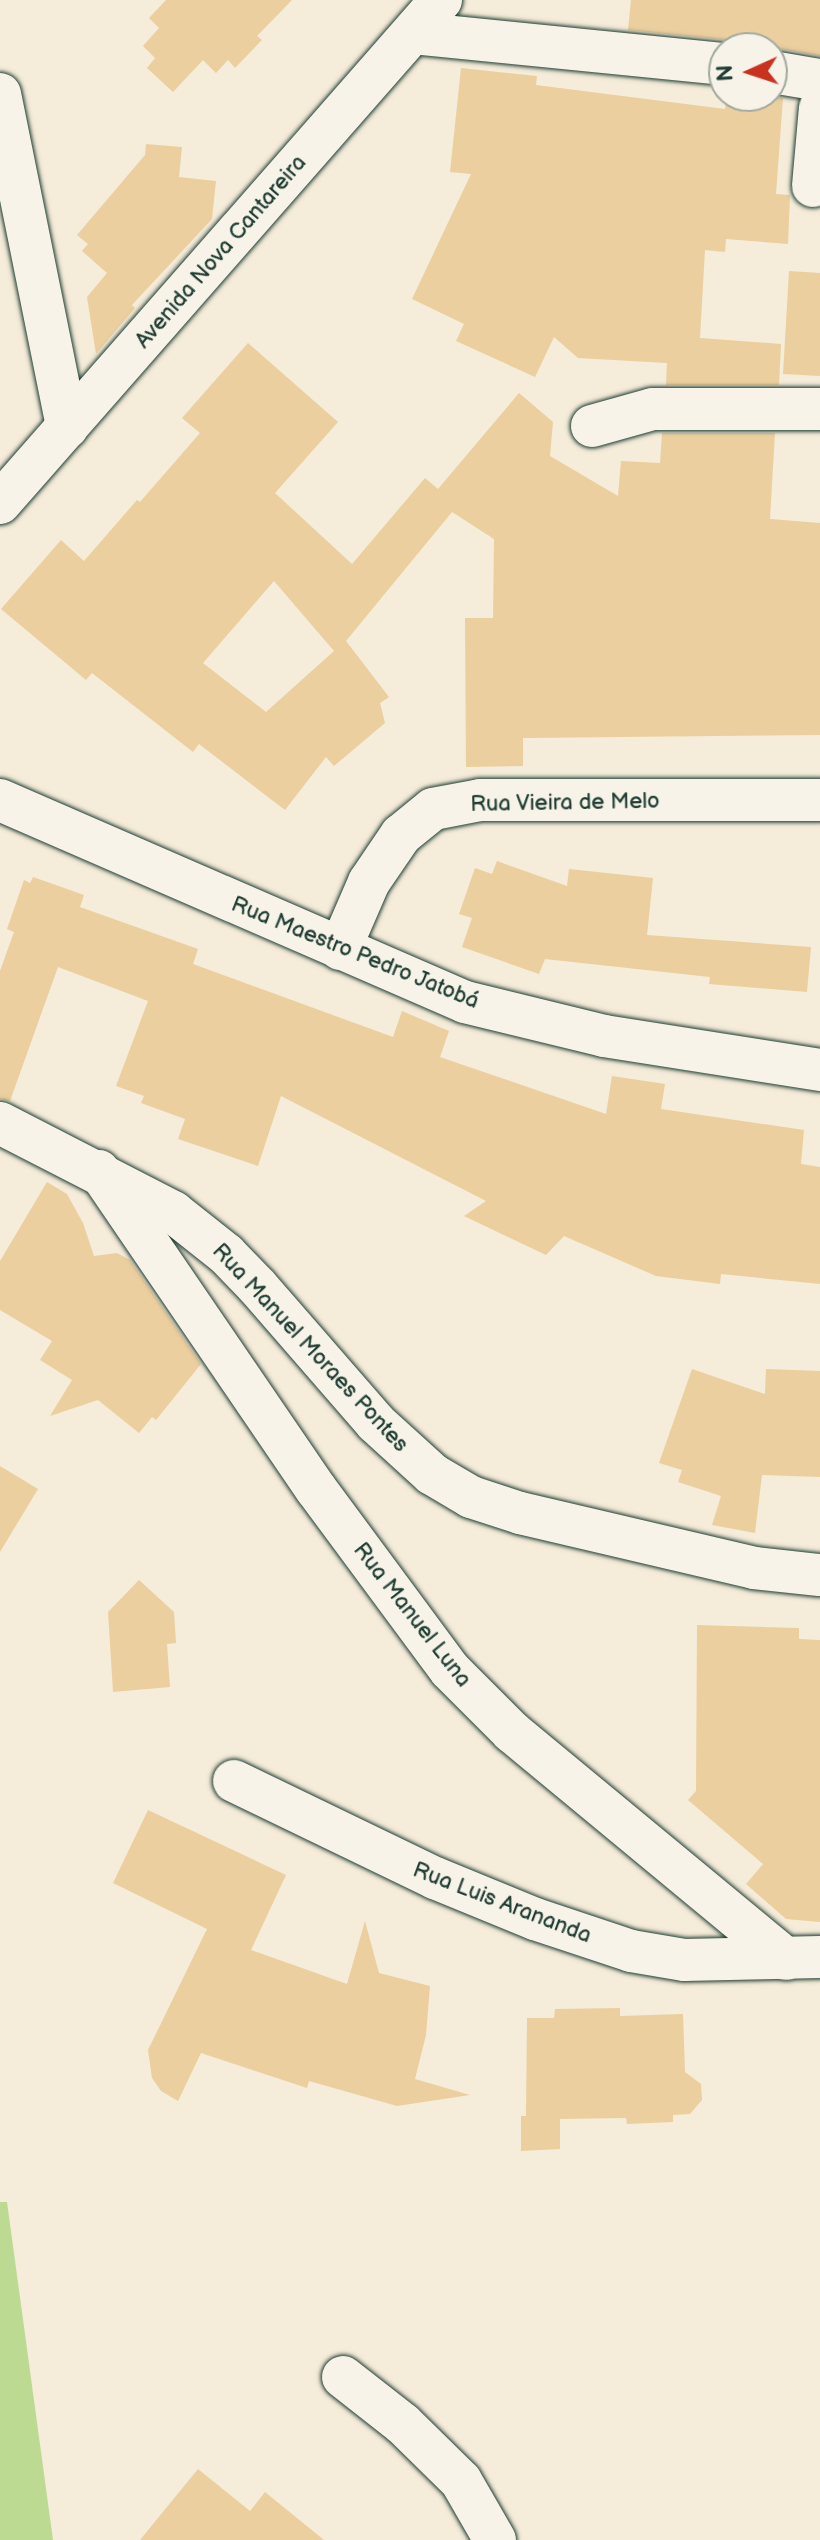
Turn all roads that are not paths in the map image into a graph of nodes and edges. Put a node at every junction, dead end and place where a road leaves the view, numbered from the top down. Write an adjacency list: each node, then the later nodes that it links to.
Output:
1 (441, 0): 2 (street, Avenida Nova Cantareira)
2 (413, 33): 3 (street); 11 (street, Avenida Nova Cantareira)
3 (708, 62)
4 (788, 75): 5 (street)
5 (820, 80)
6 (0, 94): 11 (street)
7 (820, 108): 8 (street)
8 (813, 186)
9 (820, 409): 10 (street)
10 (592, 426)
11 (67, 427): 12 (street, Avenida Nova Cantareira)
12 (0, 503)
13 (0, 800): 15 (street, Rua Maestro Pedro Jatobá)
14 (820, 800): 15 (street, Rua Vieira de Melo)
15 (340, 949): 16 (street, Rua Maestro Pedro Jatobá)
16 (820, 1070)
17 (0, 1123): 18 (street, Rua Manuel Moraes Pontes)
18 (99, 1171): 19 (street, Rua Manuel Moraes Pontes); 21 (street, Rua Manuel Luna)
19 (820, 1575)
20 (234, 1781): 21 (street, Rua Luis Arananda)
21 (803, 1958)
22 (343, 2377): 23 (street)
23 (495, 2540)

